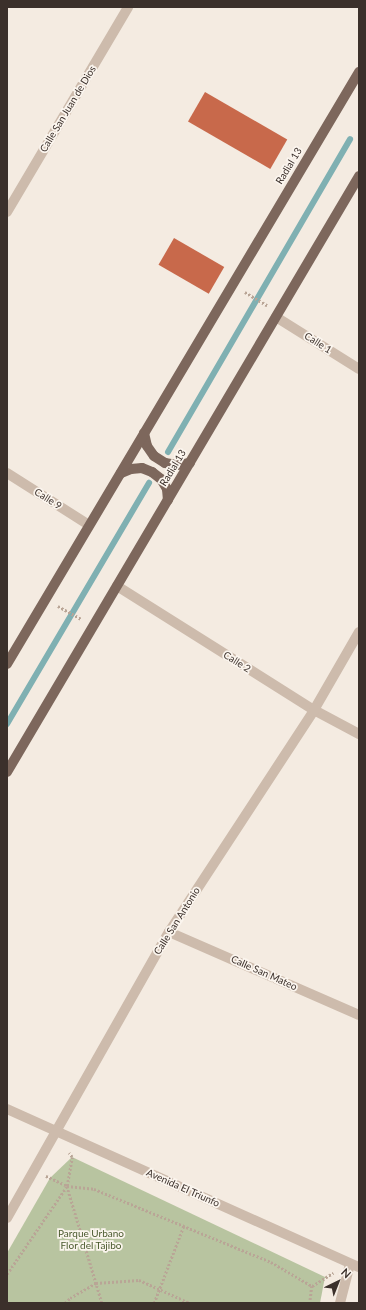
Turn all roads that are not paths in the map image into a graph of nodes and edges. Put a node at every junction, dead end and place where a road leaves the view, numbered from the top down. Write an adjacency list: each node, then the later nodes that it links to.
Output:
1 (128, 7): 4 (street, Calle San Juan de Dios)
2 (359, 72): 7 (main road, Radial 13)
3 (359, 176): 5 (main road, Radial 13)
4 (9, 205)
5 (276, 317): 6 (street, Calle 1); 8 (main road, Radial 13)
6 (359, 369)
7 (144, 433): 8 (main road); 10 (main road, Radial 13)
8 (190, 463): 11 (main road, Radial 13)
9 (7, 472): 12 (street, Calle 9)
10 (120, 473): 11 (main road); 12 (main road, Radial 13)
11 (168, 500): 13 (main road, Radial 13)
12 (89, 525): 15 (main road, Radial 13)
13 (117, 586): 16 (street, Calle 2); 18 (main road, Radial 13)
14 (359, 632): 16 (street, Calle San Antonio)
15 (7, 664)
16 (314, 710): 17 (street, Calle 2); 19 (street, Calle San Antonio)
17 (359, 734)
18 (7, 772)
19 (169, 932): 20 (street, Calle San Mateo); 22 (street, Calle San Antonio)
20 (359, 1015)
21 (7, 1109): 22 (street, Avenida El Triunfo)
22 (56, 1130): 23 (street, Calle San Antonio); 24 (street, Avenida El Triunfo)
23 (7, 1218)
24 (355, 1265): 25 (street)
25 (340, 1303)

